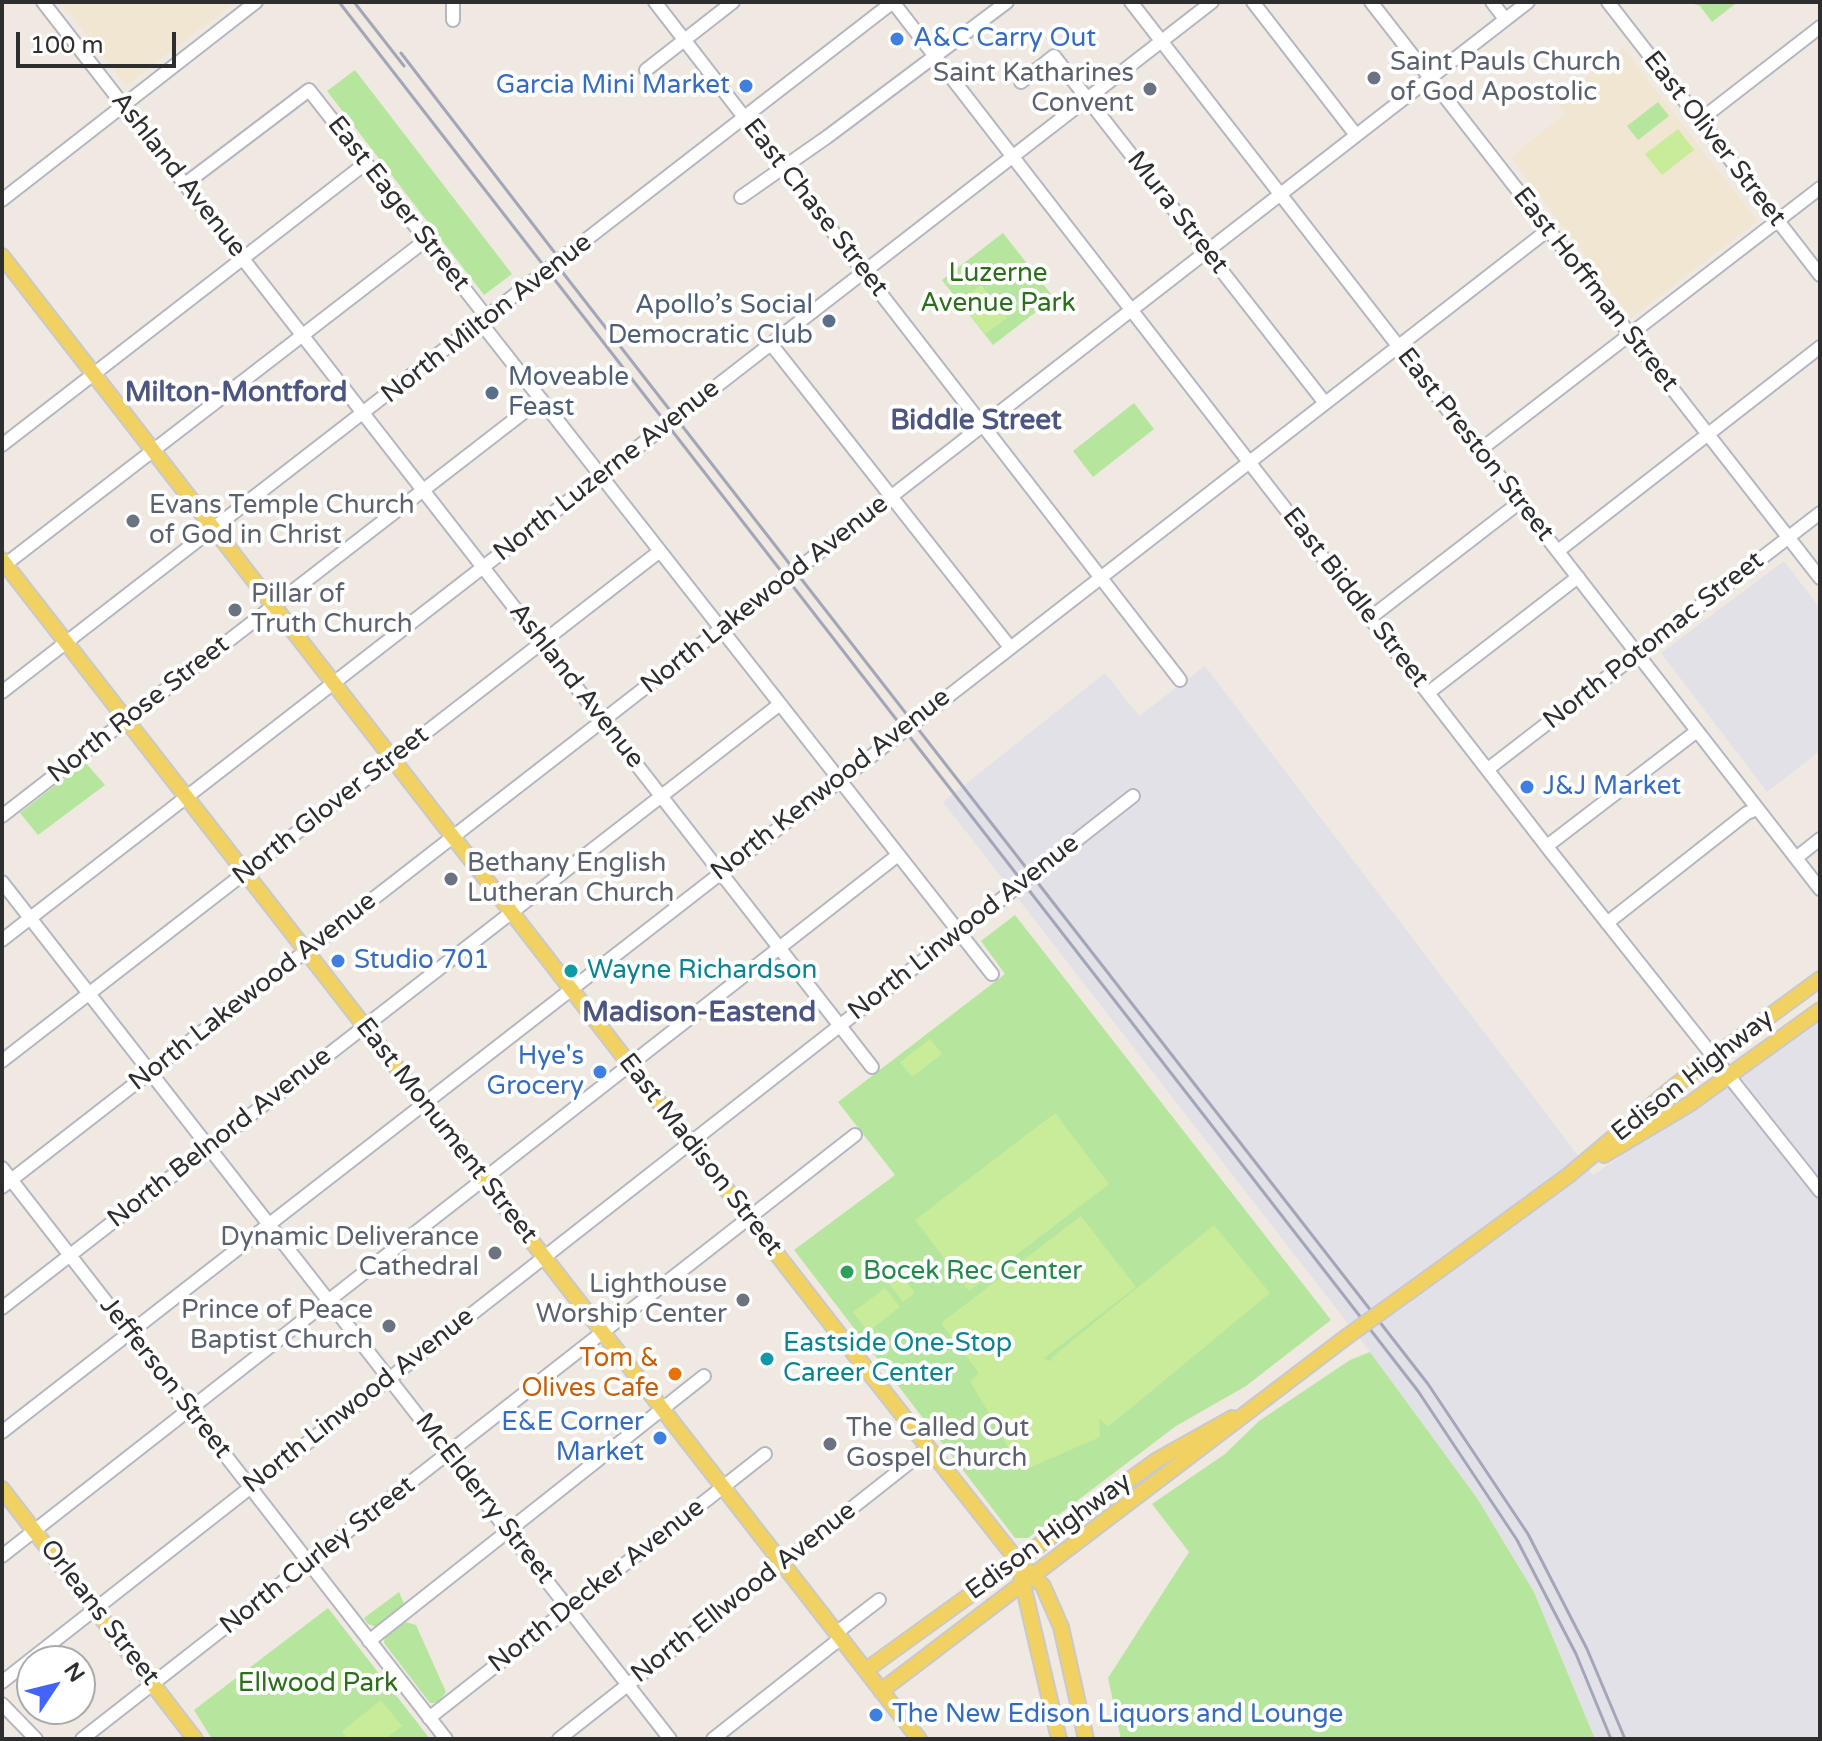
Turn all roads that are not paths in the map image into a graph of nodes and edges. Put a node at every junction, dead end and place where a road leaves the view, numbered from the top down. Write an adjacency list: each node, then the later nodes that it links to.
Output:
1 (43, 2): 25 (street, Ashland Avenue)
2 (256, 2): 25 (street)
3 (453, 2): 16 (street)
4 (655, 2): 18 (street, East Chase Street)
5 (733, 2): 18 (street)
6 (893, 2): 20 (street, East Biddle Street); 26 (street, North Milton Avenue)
7 (1007, 2): 20 (street)
8 (1131, 2): 19 (street, East Preston Street)
9 (1212, 2): 19 (street, North Luzerne Avenue)
10 (1253, 2): 28 (street)
11 (1371, 2): 22 (street, East Hoffman Street)
12 (1492, 2): 15 (street)
13 (1528, 2): 15 (street, North Lakewood Avenue)
14 (1608, 2): 27 (street, East Oliver Street)
15 (1505, 19): 22 (street, North Lakewood Avenue)
16 (453, 20)
17 (1820, 27): 27 (street)
18 (685, 40): 21 (street); 26 (street, East Chase Street)
19 (1161, 42): 24 (street, North Luzerne Avenue); 34 (street, East Preston Street)
20 (934, 57): 29 (street, East Biddle Street); 31 (street)
21 (646, 70)
22 (1430, 78): 28 (street, North Lakewood Avenue); 38 (street, East Hoffman Street)
23 (1021, 82): 24 (street, Mura Street)
24 (1087, 99): 29 (street, North Luzerne Avenue); 40 (street, Mura Street)
25 (124, 105): 32 (street, Ashland Avenue); 36 (street)
26 (744, 117): 31 (street, East Chase Street); 46 (street, North Milton Avenue)
27 (1700, 120): 37 (street, East Oliver Street)
28 (1356, 135): 34 (street, North Lakewood Avenue)
29 (1012, 156): 43 (street, North Luzerne Avenue); 45 (street, East Biddle Street)
30 (366, 163): 32 (street, East Eager Street); 39 (street, East Eager Street); 42 (street)
31 (783, 167): 35 (street); 43 (street, East Chase Street)
32 (185, 184): 42 (street, Ashland Avenue)
33 (1820, 188): 37 (street)
34 (1280, 195): 40 (street, North Lakewood Avenue); 50 (street, East Preston Street)
35 (741, 197)
36 (2, 200)
37 (1777, 221): 44 (street, East Oliver Street); 47 (street)
38 (1548, 230): 47 (street, East Hoffman Street); 50 (street, North Kenwood Avenue)
39 (426, 240): 46 (street, East Eager Street); 48 (street)
40 (1206, 252): 45 (street, North Lakewood Avenue); 54 (street, Mura Street)
41 (2, 256): 52 (main road, East Madison Street)
42 (243, 259): 48 (street, Ashland Avenue); 52 (street)
43 (864, 272): 49 (street, North Luzerne Avenue); 56 (street, East Chase Street)
44 (1820, 275)
45 (1131, 310): 56 (street, North Lakewood Avenue); 61 (street, East Biddle Street)
46 (484, 321): 53 (street, East Eager Street); 55 (street, North Milton Avenue)
47 (1629, 334): 57 (street, East Hoffman Street); 59 (street)
48 (304, 336): 55 (street, Ashland Avenue); 60 (street)
49 (771, 344): 62 (street, North Luzerne Avenue); 64 (street)
50 (1398, 347): 54 (street, North Kenwood Avenue); 59 (street, East Preston Street)
51 (1820, 347): 57 (street)
52 (94, 374): 58 (street); 60 (main road, East Madison Street)
53 (541, 399): 62 (street, East Eager Street); 63 (street, North Rose Street)
54 (1325, 403): 61 (street, North Kenwood Avenue)
55 (364, 414): 63 (street, Ashland Avenue); 67 (street, North Milton Avenue)
56 (983, 425): 64 (street, North Lakewood Avenue); 74 (street, East Chase Street)
57 (1708, 434): 68 (street, East Hoffman Street); 70 (street)
58 (2, 445)
59 (1480, 450): 65 (street, East Preston Street)
60 (153, 451): 67 (main road, East Madison Street); 71 (street)
61 (1250, 463): 74 (street, North Kenwood Avenue); 77 (street, East Biddle Street)
62 (601, 476): 69 (street, East Eager Street); 72 (street, North Luzerne Avenue)
63 (423, 490): 72 (street, Ashland Avenue); 76 (street, North Rose Street)
64 (891, 496): 78 (street, North Lakewood Avenue); 81 (street)
65 (1520, 502): 70 (street, East Preston Street); 77 (street)
66 (1820, 513): 68 (street, North Potomac Street)
67 (215, 530): 76 (main road, East Madison Street); 80 (street, North Milton Avenue)
68 (1788, 537): 75 (street, East Hoffman Street); 82 (street, North Potomac Street)
69 (660, 551): 78 (street, East Eager Street); 79 (street, North Glover Street)
70 (1558, 551): 73 (street, East Preston Street)
71 (3, 564): 80 (main road, East Monument Street)
72 (483, 567): 79 (street, Ashland Avenue); 84 (street, North Luzerne Avenue)
73 (1578, 577): 82 (street, East Preston Street); 86 (street)
74 (1101, 578): 81 (street, North Kenwood Avenue); 83 (street, East Chase Street)
75 (1820, 578)
76 (274, 606): 84 (main road, East Madison Street); 88 (street, North Rose Street)
77 (1370, 618): 86 (street, East Biddle Street)
78 (721, 629): 87 (street, East Eager Street); 89 (street, North Lakewood Avenue)
79 (542, 642): 89 (street, Ashland Avenue); 91 (street, North Glover Street)
80 (66, 643): 85 (street, North Milton Avenue); 88 (main road, East Monument Street)
81 (1009, 646): 93 (street, North Kenwood Avenue)
82 (1637, 654): 90 (street, East Preston Street); 92 (street, North Potomac Street)
83 (1180, 680)
84 (333, 682): 91 (main road, East Madison Street); 96 (street, North Luzerne Avenue)
85 (2, 692)
86 (1428, 693): 92 (street, East Biddle Street)
87 (780, 704): 93 (street, East Eager Street); 94 (street, North Belnord Avenue)
88 (126, 720): 96 (main road, East Monument Street); 98 (street, North Rose Street)
89 (602, 721): 94 (street, Ashland Avenue); 99 (street, North Lakewood Avenue)
90 (1697, 731): 97 (street, East Preston Street); 101 (street)
91 (392, 758): 99 (main road, East Madison Street); 104 (street, North Glover Street)
92 (1488, 769): 101 (street, East Biddle Street)
93 (839, 779): 102 (street, East Eager Street); 105 (street, North Kenwood Avenue)
94 (661, 796): 105 (street, Ashland Avenue); 108 (street, North Belnord Avenue)
95 (1133, 796): 111 (street, North Linwood Avenue)
96 (186, 797): 104 (main road, East Monument Street); 109 (street, North Luzerne Avenue)
97 (1757, 809): 103 (street, East Preston Street); 110 (street)
98 (2, 816)
99 (453, 837): 108 (main road, East Madison Street); 114 (street, North Lakewood Avenue)
100 (1820, 839): 103 (street)
101 (1547, 846): 110 (street, East Biddle Street)
102 (898, 855): 111 (street, East Eager Street); 113 (street)
103 (1796, 858): 107 (street, East Preston Street)
104 (245, 872): 114 (main road, East Monument Street); 118 (street, North Glover Street)
105 (720, 872): 113 (street, Ashland Avenue); 117 (street, North Kenwood Avenue)
106 (2, 882): 109 (street, McElderry Street)
107 (1820, 889)
108 (512, 912): 117 (main road, East Madison Street); 121 (street, North Belnord Avenue)
109 (30, 918): 112 (street, North Luzerne Avenue); 118 (street, McElderry Street)
110 (1607, 923): 122 (street, East Biddle Street)
111 (959, 932): 115 (street, East Eager Street); 120 (street, North Linwood Avenue)
112 (2, 940)
113 (779, 948): 120 (street, Ashland Avenue); 124 (street)
114 (306, 951): 121 (main road, East Monument Street); 126 (street, North Lakewood Avenue)
115 (992, 974)
116 (1820, 979): 122 (main road, Edison Highway)
117 (571, 988): 124 (main road, East Madison Street); 128 (street, North Kenwood Avenue)
118 (90, 993): 123 (street, North Glover Street); 126 (street, McElderry Street)
119 (1820, 1010): 127 (main road, Edison Highway)
120 (839, 1025): 125 (street, Ashland Avenue); 130 (street, North Linwood Avenue)
121 (364, 1026): 128 (main road, East Monument Street); 131 (street, North Belnord Avenue)
122 (1713, 1057): 127 (street, East Biddle Street); 133 (main road, Edison Highway)
123 (2, 1061)
124 (629, 1064): 130 (main road, East Madison Street); 134 (street)
125 (872, 1067)
126 (152, 1071): 131 (street, McElderry Street); 135 (street, North Lakewood Avenue)
127 (1729, 1075): 133 (main road, Edison Highway); 136 (street, East Biddle Street)
128 (424, 1103): 134 (main road, East Monument Street); 138 (street, North Kenwood Avenue)
129 (855, 1135): 137 (street, North Curley Street)
130 (690, 1142): 137 (main road, East Madison Street); 140 (street, North Linwood Avenue)
131 (210, 1146): 138 (street, McElderry Street); 139 (street, North Belnord Avenue)
132 (2, 1168): 135 (street, Jefferson Street)
133 (1569, 1175): 149 (main road, Edison Highway, bridge)
134 (483, 1179): 140 (main road, East Monument Street); 141 (street)
135 (7, 1184): 139 (street, Jefferson Street)
136 (1820, 1191)
137 (748, 1217): 143 (street, North Curley Street); 151 (main road, East Madison Street)
138 (270, 1223): 141 (street, McElderry Street); 144 (street, North Kenwood Avenue)
139 (70, 1255): 142 (street, North Belnord Avenue); 144 (street, Jefferson Street)
140 (544, 1257): 143 (main road, East Monument Street); 146 (street, North Linwood Avenue)
141 (329, 1300): 146 (street, McElderry Street); 147 (street)
142 (2, 1308)
143 (602, 1331): 148 (main road, East Monument Street); 152 (street, North Curley Street)
144 (129, 1333): 147 (street, Jefferson Street); 150 (street, North Kenwood Avenue)
145 (704, 1376): 148 (street)
146 (390, 1378): 152 (street, McElderry Street); 154 (street, North Linwood Avenue)
147 (189, 1409): 154 (street, Jefferson Street); 157 (street)
148 (662, 1409): 155 (main road, East Monument Street); 158 (street)
149 (1240, 1415): 160 (main road, Edison Highway); 163 (main road, Edison Highway)
150 (2, 1432)
151 (928, 1448): 160 (main road, East Madison Street); 162 (street, North Ellwood Avenue)
152 (449, 1454): 158 (street, McElderry Street); 161 (street, North Curley Street)
153 (765, 1454): 155 (street, North Decker Avenue)
154 (250, 1487): 161 (street, Jefferson Street); 165 (street, North Linwood Avenue)
155 (723, 1487): 162 (main road, East Monument Street); 166 (street, North Decker Avenue)
156 (2, 1489): 157 (main road, Orleans Street)
157 (35, 1530): 159 (street); 165 (main road, Orleans Street)
158 (508, 1531): 166 (street, McElderry Street); 168 (street)
159 (2, 1556)
160 (1017, 1560): 163 (main road, East Madison Street); 169 (main road, Edison Highway)
161 (309, 1563): 168 (street, Jefferson Street); 171 (street, North Curley Street)
162 (782, 1563): 167 (main road, East Monument Street); 172 (street, North Ellwood Avenue)
163 (1029, 1579): 173 (main road, Edison Highway); 184 (main road, East Madison Street); 185 (main road, East Madison Street)
164 (879, 1600): 167 (street)
165 (95, 1608): 170 (street, North Linwood Avenue); 171 (main road, Orleans Street)
166 (568, 1608): 172 (street, McElderry Street); 175 (street, North Decker Avenue)
167 (838, 1635): 169 (main road, East Monument Street); 183 (street)
168 (369, 1641): 175 (street, Jefferson Street)
169 (866, 1670): 173 (main road, East Monument Street)
170 (2, 1682)
171 (154, 1683): 178 (street, North Curley Street); 179 (main road, Orleans Street)
172 (628, 1685): 181 (street, North Ellwood Avenue); 182 (street, McElderry Street)
173 (881, 1691): 176 (main road, East Monument Street)
174 (2, 1704): 177 (street)
175 (429, 1718): 180 (street, Jefferson Street)
176 (912, 1737)
177 (36, 1739)
178 (82, 1739)
179 (195, 1739)
180 (446, 1739)
181 (559, 1739)
182 (670, 1739)
183 (713, 1739)
184 (1059, 1739)
185 (1086, 1739)

